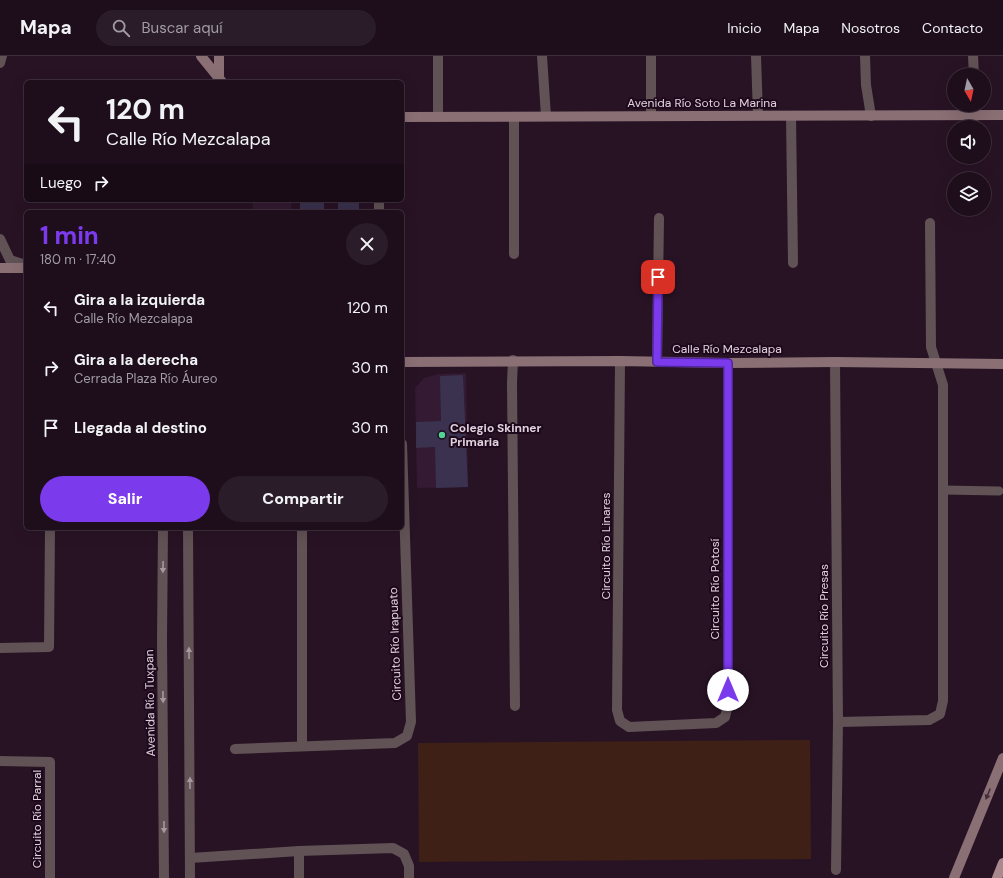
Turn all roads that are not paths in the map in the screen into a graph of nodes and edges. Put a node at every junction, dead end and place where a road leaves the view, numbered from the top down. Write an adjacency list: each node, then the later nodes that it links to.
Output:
1 (2, 56): 10 (street)
2 (201, 56): 12 (street)
3 (219, 56): 12 (street)
4 (438, 56): 22 (street)
5 (542, 56): 16 (street)
6 (651, 56): 17 (street)
7 (756, 56): 14 (street)
8 (865, 56): 19 (street)
9 (973, 56): 11 (street)
10 (0, 62)
11 (974, 68)
12 (221, 80)
13 (976, 112): 20 (street)
14 (758, 115): 17 (street, Avenida Río Soto La Marina); 18 (street, Avenida Río Soto La Marina)
15 (1003, 115): 20 (street, Avenida Río Soto La Marina)
16 (546, 116): 17 (street, Avenida Río Soto La Marina); 23 (street, Avenida Río Soto La Marina)
17 (651, 116)
18 (791, 116): 19 (street, Avenida Río Soto La Marina); 28 (street)
19 (871, 116): 20 (street, Avenida Río Soto La Marina)
20 (976, 116)
21 (404, 117): 22 (street, Avenida Río Soto La Marina)
22 (438, 117): 23 (street, Avenida Río Soto La Marina)
23 (514, 117): 27 (street)
24 (659, 218): 35 (street)
25 (930, 223): 38 (street)
26 (0, 239): 29 (street)
27 (514, 254)
28 (793, 263)
29 (24, 264)
30 (0, 268): 31 (street)
31 (24, 268)
32 (513, 360): 33 (street, Calle Río Mezcalapa); 34 (street, Calle Río Mezcalapa); 48 (street)
33 (620, 361): 35 (street, Calle Río Mezcalapa); 50 (street, Circuito Río Linares)
34 (404, 362)
35 (657, 362): 37 (street, Calle Río Mezcalapa)
36 (835, 362): 37 (street, Calle Río Mezcalapa); 38 (street, Calle Río Mezcalapa); 49 (street, Circuito Río Presas)
37 (728, 363): 50 (street, Circuito Río Potosí)
38 (936, 363): 39 (street, Calle Río Mezcalapa); 40 (street)
39 (1003, 364)
40 (943, 490): 41 (lane); 49 (street)
41 (998, 490)
42 (404, 506): 51 (street, Circuito Río Irapuato)
43 (50, 530): 47 (street)
44 (163, 530): 60 (street, Avenida Río Tuxpan, one-way to 60)
45 (188, 530): 56 (street, one-way to 45)
46 (302, 530): 51 (street)
47 (0, 648)
48 (515, 706)
49 (838, 722): 58 (street, Circuito Río Presas)
50 (629, 726)
51 (302, 746): 52 (street, Circuito Río Irapuato)
52 (235, 749)
53 (1003, 758): 64 (street, one-way to 64)
54 (0, 761): 59 (street, Circuito Río Parral)
55 (299, 851): 56 (street); 62 (street); 63 (street)
56 (190, 858): 61 (street)
57 (1003, 863): 65 (main road)
58 (836, 870)
59 (50, 878)
60 (164, 878)
61 (190, 878)
62 (299, 878)
63 (409, 878)
64 (954, 878)
65 (997, 878)

